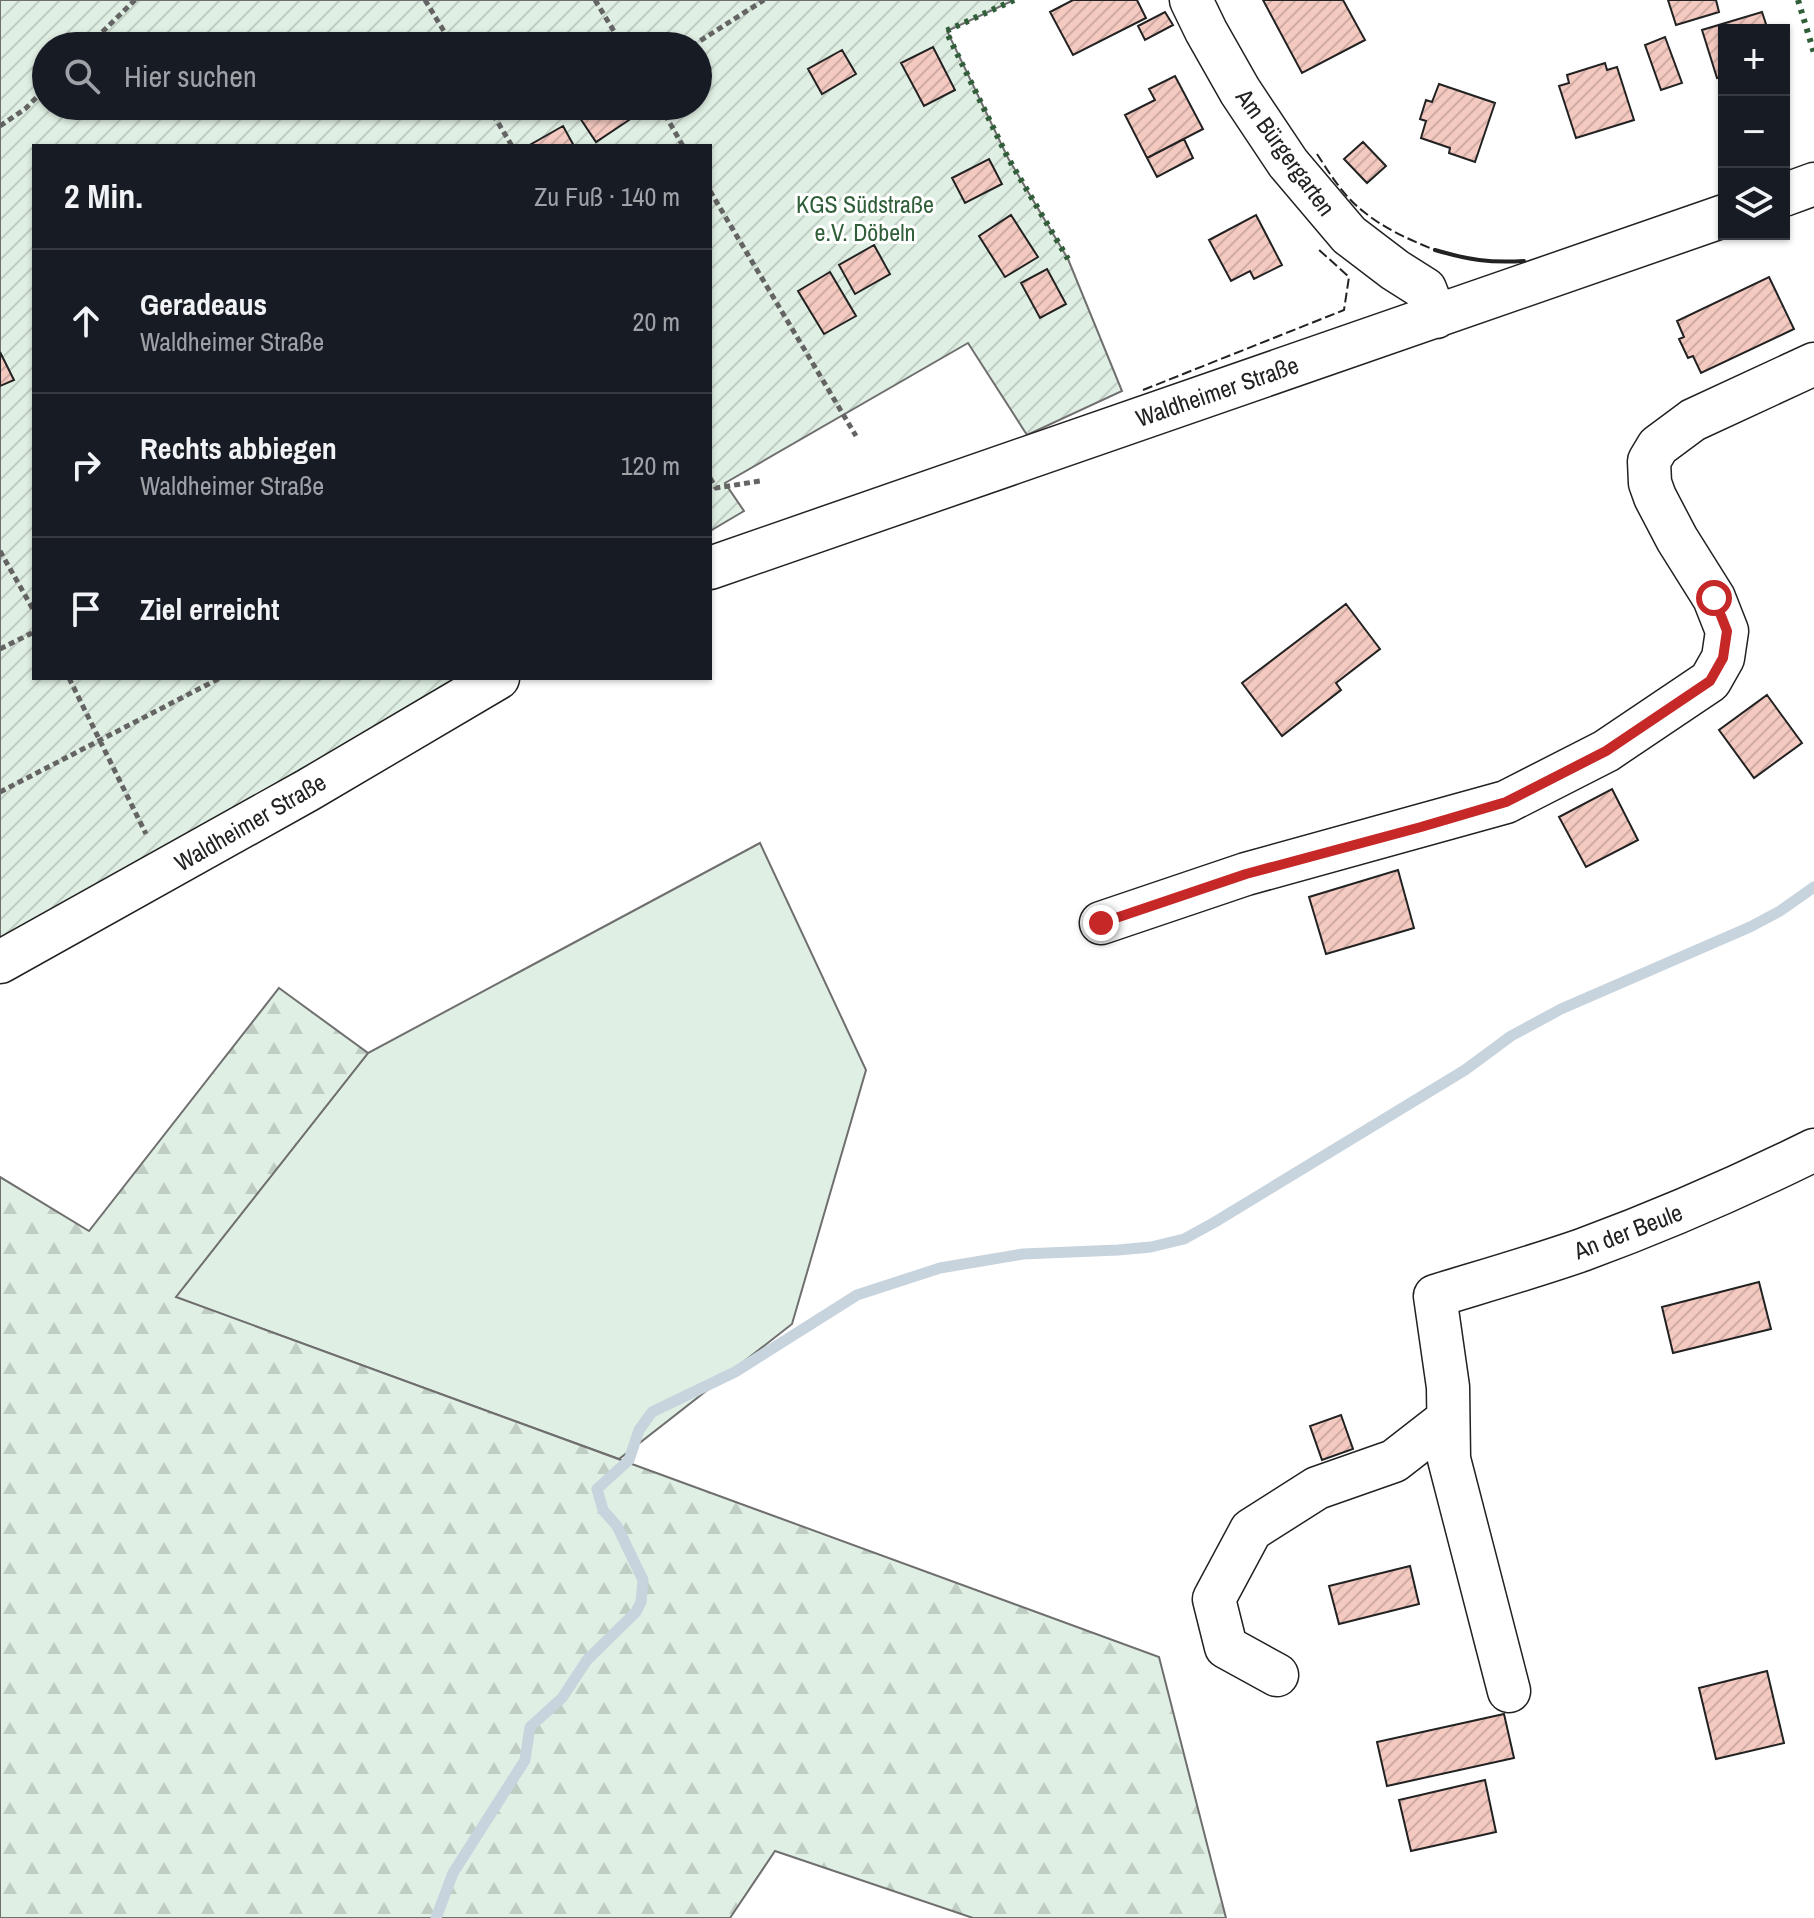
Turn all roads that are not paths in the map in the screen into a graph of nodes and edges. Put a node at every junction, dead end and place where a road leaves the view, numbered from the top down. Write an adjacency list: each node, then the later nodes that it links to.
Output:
1 (1191, 0): 5 (street, Am Bürgergarten)
2 (1814, 184): 3 (street)
3 (1790, 193)
4 (1718, 218): 5 (street, Waldheimer Straße)
5 (1436, 317): 7 (street, Waldheimer Straße)
6 (1814, 364): 9 (street)
7 (712, 567)
8 (495, 680): 10 (street, Waldheimer Straße)
9 (1101, 923)
10 (0, 962)
11 (1814, 1150): 12 (street, An der Beule)
12 (1448, 1419): 13 (street); 14 (street)
13 (1277, 1675)
14 (1509, 1691)

